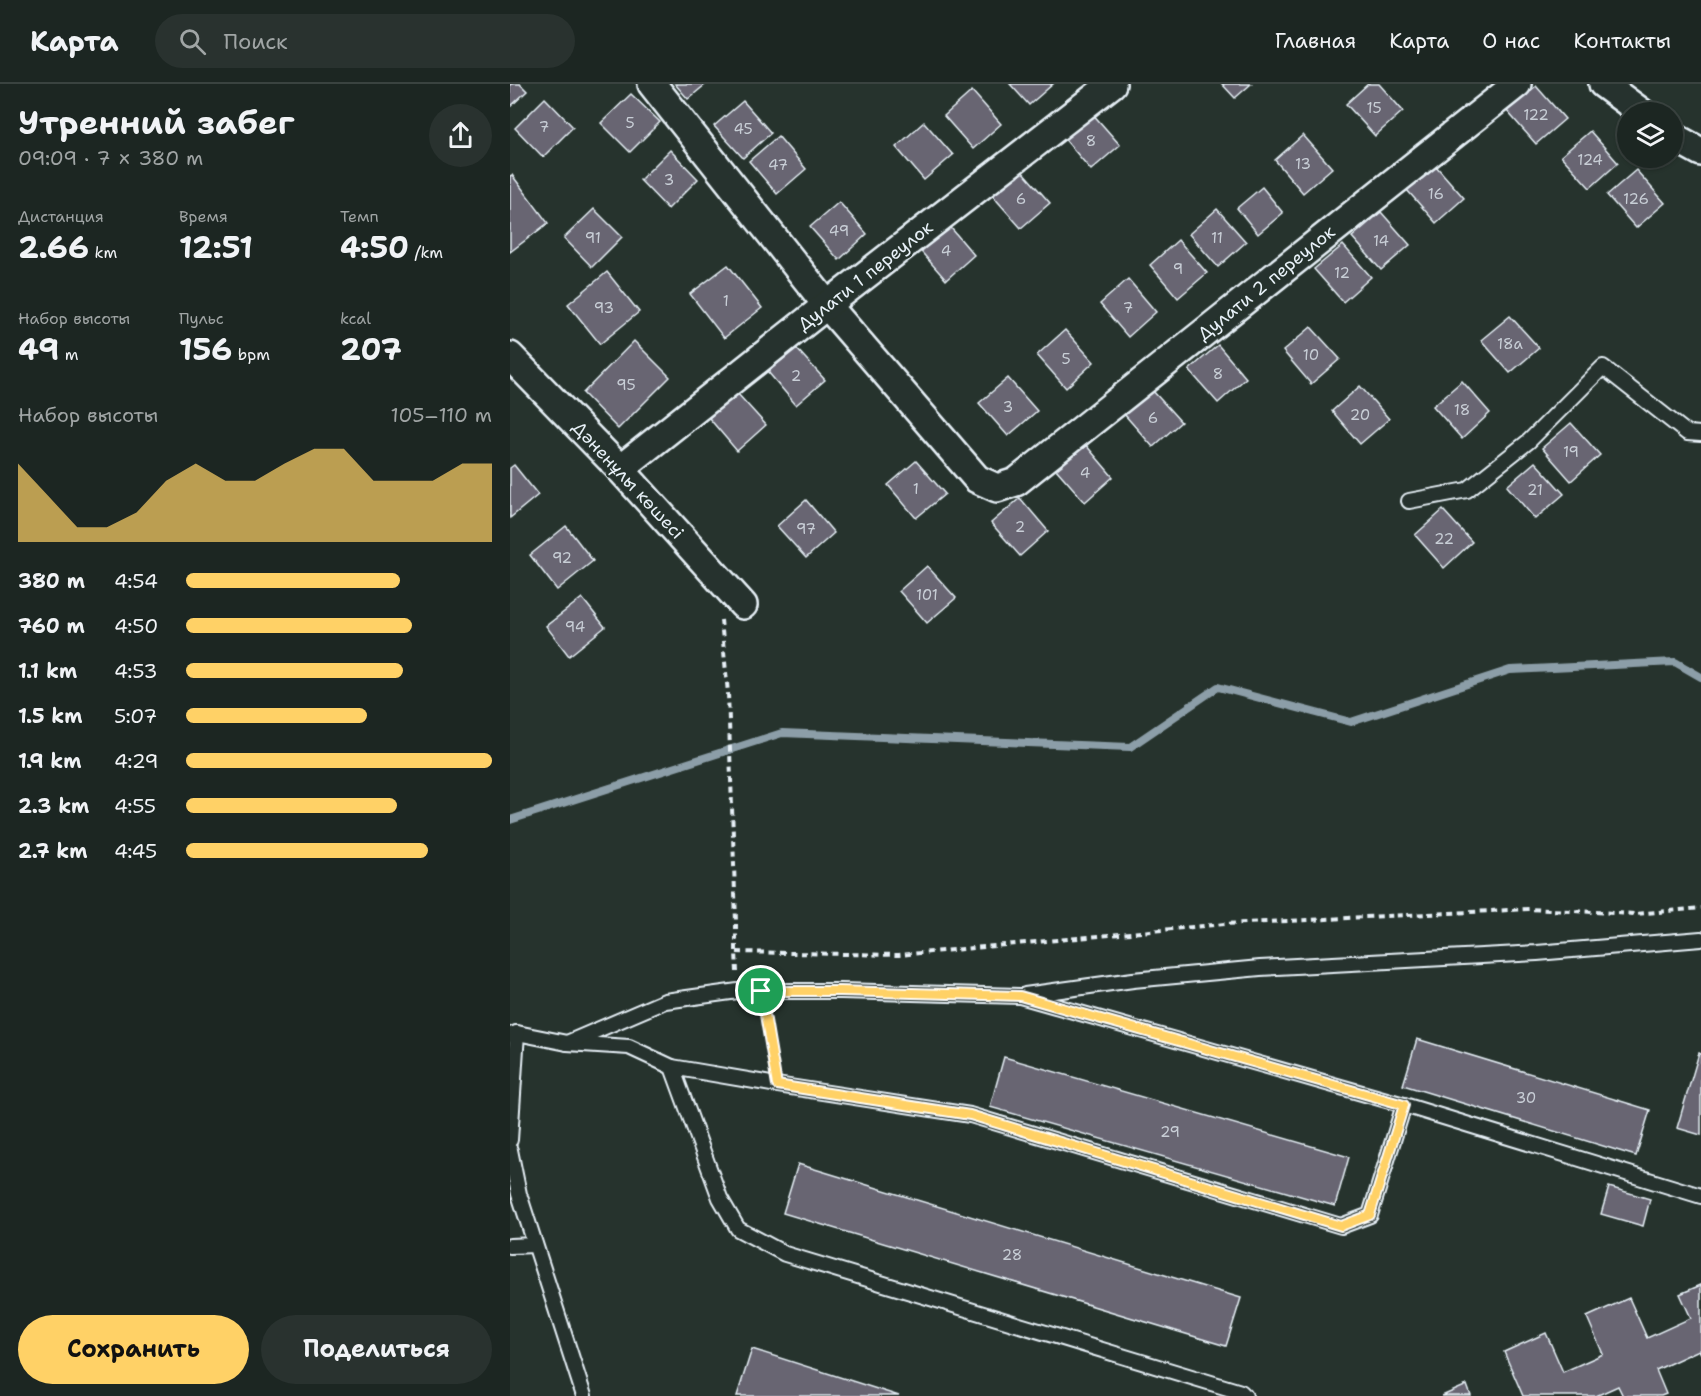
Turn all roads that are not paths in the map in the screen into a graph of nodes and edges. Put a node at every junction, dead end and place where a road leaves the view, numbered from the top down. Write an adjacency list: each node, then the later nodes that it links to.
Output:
1 (652, 84): 8 (street)
2 (1112, 84): 8 (street, Дулати 1 переулок)
3 (1517, 84): 8 (street, Дулати 2 переулок)
4 (1603, 84): 5 (street)
5 (1627, 102)
6 (1683, 142): 7 (street)
7 (1701, 152)
8 (827, 305): 11 (street, Дулати 1 переулок)
9 (510, 356): 11 (street, Дәненұлы көшесі)
10 (1701, 434): 12 (lane)
11 (620, 469): 13 (street, Дәненұлы көшесі)
12 (1409, 501)
13 (743, 605)
14 (1701, 939): 15 (lane)
15 (1020, 996): 17 (lane); 19 (lane)
16 (514, 1034): 17 (lane); 20 (lane)
17 (567, 1043): 18 (lane)
18 (672, 1067): 19 (lane); 26 (lane)
19 (1404, 1105): 22 (lane)
20 (510, 1140)
21 (510, 1150): 23 (lane)
22 (1701, 1196)
23 (535, 1245): 24 (lane); 25 (lane)
24 (510, 1246)
25 (584, 1396)
26 (1245, 1396)

